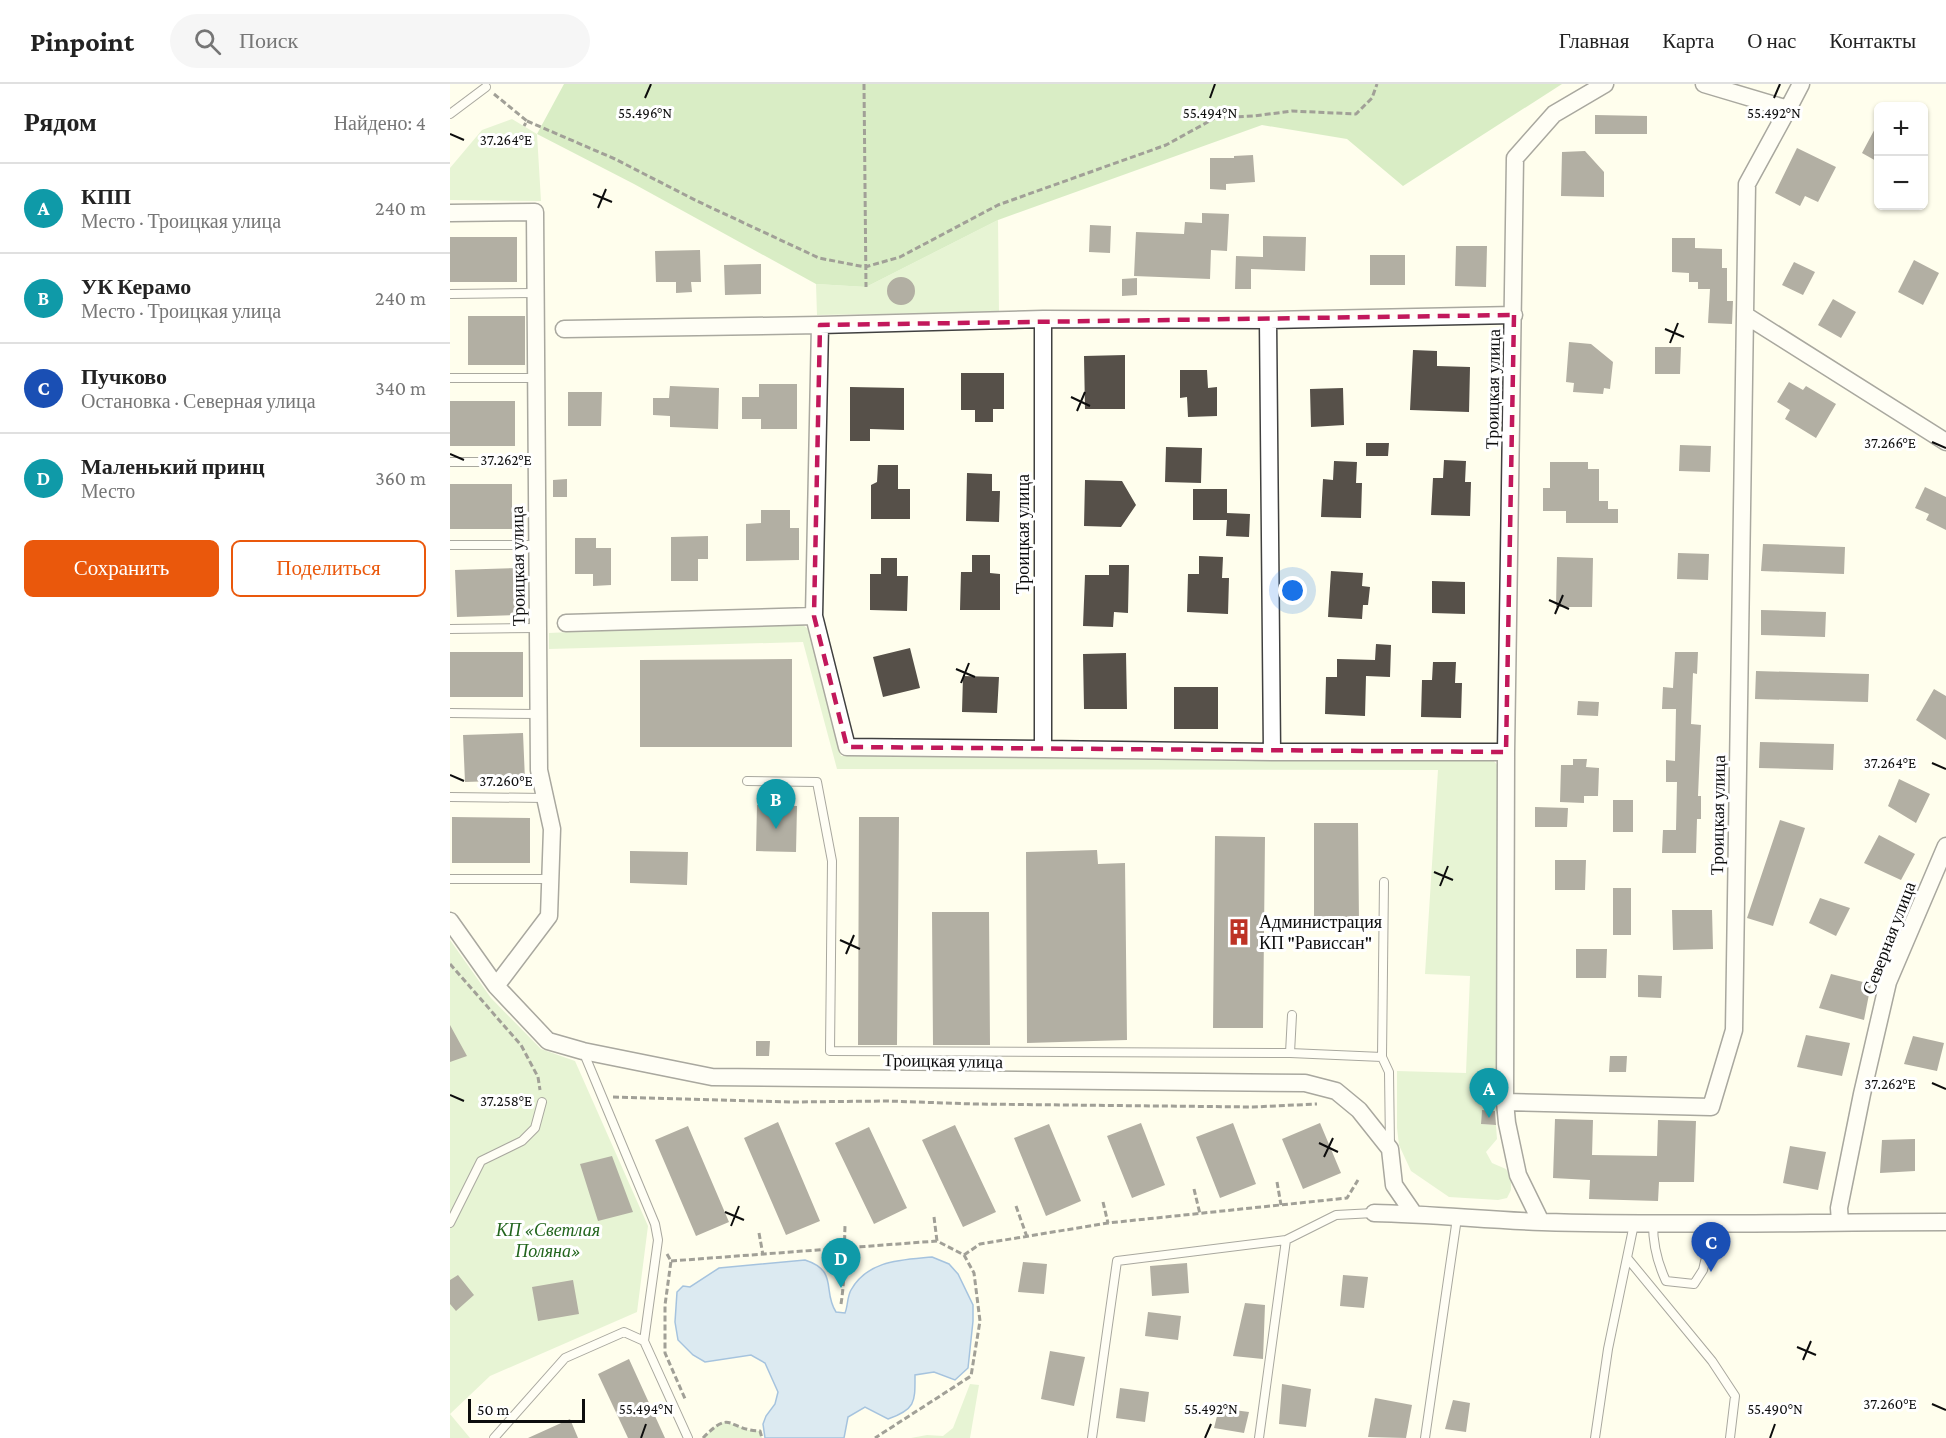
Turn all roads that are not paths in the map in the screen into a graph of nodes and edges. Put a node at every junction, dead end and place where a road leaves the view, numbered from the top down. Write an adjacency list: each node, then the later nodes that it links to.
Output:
1 (1605, 84): 10 (street, Троицкая улица)
2 (1704, 84): 5 (street)
3 (1801, 84): 5 (street, Троицкая улица)
4 (486, 87): 6 (lane)
5 (1788, 109): 11 (street, Троицкая улица)
6 (450, 114)
7 (450, 213): 8 (street, Троицкая улица)
8 (535, 293): 9 (lane); 17 (street, Троицкая улица)
9 (450, 294)
10 (1514, 315): 13 (street, Троицкая улица); 31 (street, Троицкая улица)
11 (1745, 315): 18 (street); 46 (street, Троицкая улица)
12 (1043, 319): 13 (street, Троицкая улица); 14 (street, Троицкая улица); 29 (street, Троицкая улица)
13 (1268, 320): 30 (street)
14 (820, 325): 15 (street, Троицкая улица); 23 (street)
15 (564, 329)
16 (450, 378): 17 (lane)
17 (536, 378): 20 (street, Троицкая улица)
18 (1946, 442)
19 (450, 462): 20 (lane)
20 (536, 462): 22 (street, Троицкая улица)
21 (450, 545): 22 (lane)
22 (537, 545): 25 (street, Троицкая улица)
23 (814, 616): 24 (street); 29 (street)
24 (566, 622)
25 (538, 628): 26 (lane); 28 (street, Троицкая улица)
26 (450, 629)
27 (450, 713): 28 (lane)
28 (539, 714): 34 (street, Троицкая улица)
29 (1043, 749): 30 (street)
30 (1272, 752): 31 (street)
31 (1506, 752): 46 (street, Троицкая улица)
32 (747, 781): 43 (lane)
33 (450, 797): 34 (lane)
34 (545, 798): 37 (street, Троицкая улица)
35 (1946, 846): 52 (street, Северная улица)
36 (450, 879): 37 (lane)
37 (550, 879): 40 (street, Троицкая улица)
38 (1384, 882): 44 (lane)
39 (450, 921): 40 (street, Троицкая улица)
40 (496, 986): 42 (street, Троицкая улица)
41 (1292, 1015): 43 (lane)
42 (583, 1051): 47 (street, Троицкая улица); 60 (lane)
43 (1290, 1053): 44 (lane)
44 (1382, 1057): 47 (lane)
45 (542, 1102): 54 (lane)
46 (1505, 1102): 51 (street, Троицкая улица)
47 (1390, 1149): 49 (street)
48 (1374, 1213): 49 (street); 58 (lane)
49 (1414, 1214): 50 (street)
50 (1457, 1218): 51 (street); 65 (lane)
51 (1541, 1222): 55 (street)
52 (1840, 1222): 53 (street); 57 (street)
53 (1946, 1222)
54 (450, 1223)
55 (1634, 1224): 56 (street); 59 (lane)
56 (1653, 1224): 57 (street); 57 (lane)
57 (1714, 1224)
58 (1286, 1240): 63 (lane); 64 (lane)
59 (1628, 1259): 66 (lane); 67 (lane)
60 (644, 1341): 61 (lane); 62 (lane)
61 (494, 1438)
62 (688, 1438)
63 (1092, 1438)
64 (1259, 1438)
65 (1425, 1438)
66 (1595, 1438)
67 (1730, 1438)

